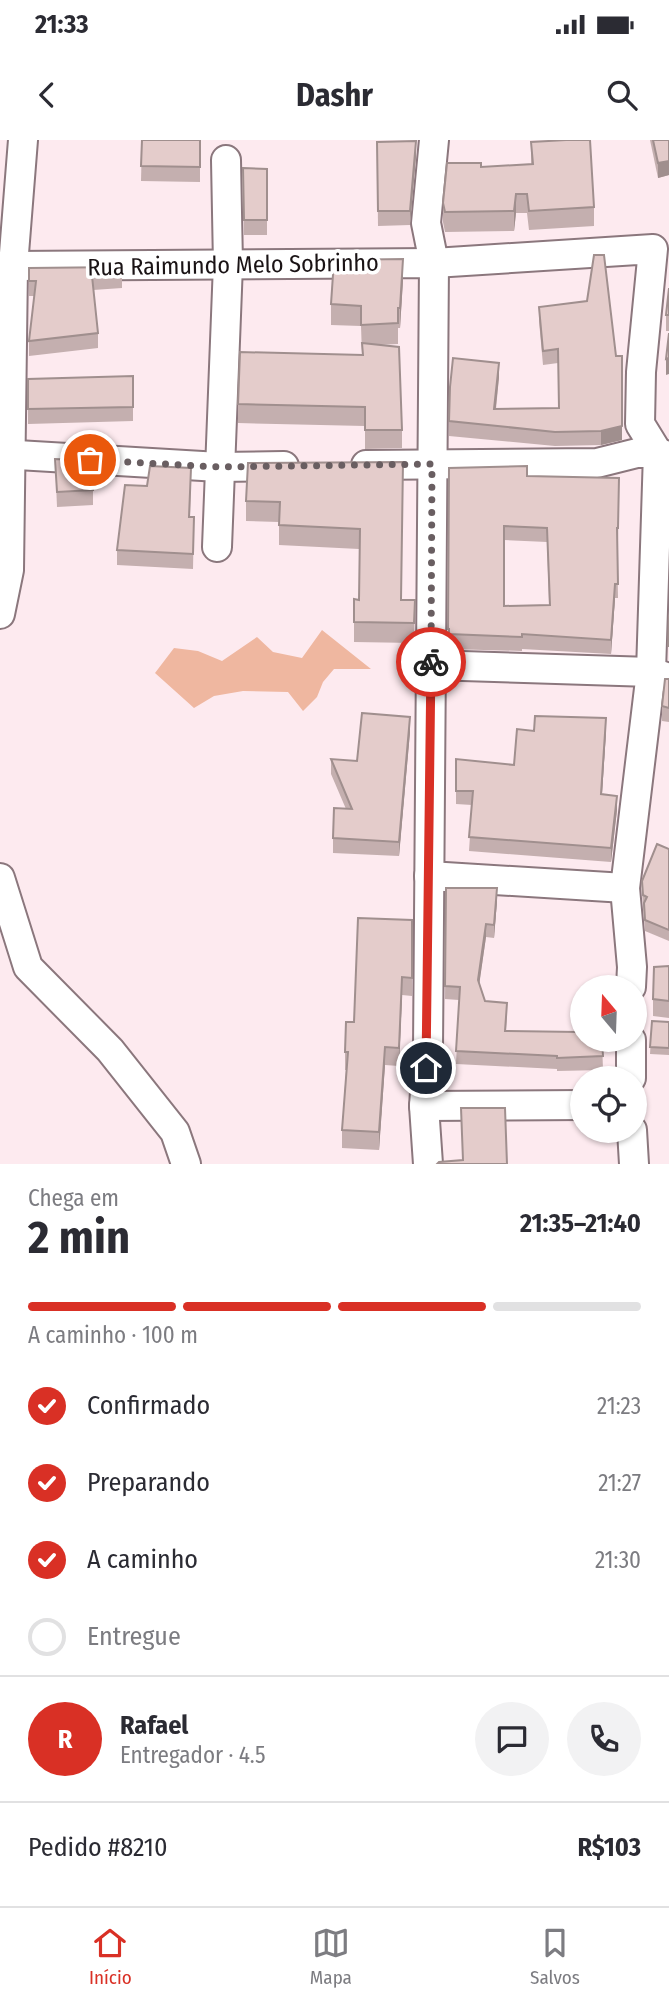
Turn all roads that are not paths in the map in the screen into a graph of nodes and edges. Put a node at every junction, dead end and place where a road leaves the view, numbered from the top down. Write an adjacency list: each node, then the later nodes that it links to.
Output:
1 (23, 140): 7 (street)
2 (434, 140): 5 (street)
3 (226, 160): 6 (street)
4 (661, 250): 5 (street, Rua Raimundo Melo Sobrinho); 9 (street)
5 (434, 263): 6 (street, Rua Raimundo Melo Sobrinho); 10 (street)
6 (228, 264): 7 (street, Rua Raimundo Melo Sobrinho); 11 (street)
7 (13, 266): 8 (street)
8 (5, 454): 11 (street); 13 (street)
9 (664, 455): 10 (street); 15 (street)
10 (432, 464): 11 (street); 14 (street)
11 (219, 467): 12 (street)
12 (217, 547)
13 (0, 614)
14 (431, 665): 15 (street); 16 (street)
15 (660, 675): 18 (street)
16 (429, 876): 18 (street); 21 (street)
17 (0, 878): 23 (street)
18 (625, 888): 19 (street)
19 (640, 974)
20 (570, 1105): 21 (street)
21 (424, 1106): 24 (street)
22 (633, 1143): 25 (street)
23 (186, 1164)
24 (428, 1164)
25 (634, 1164)

